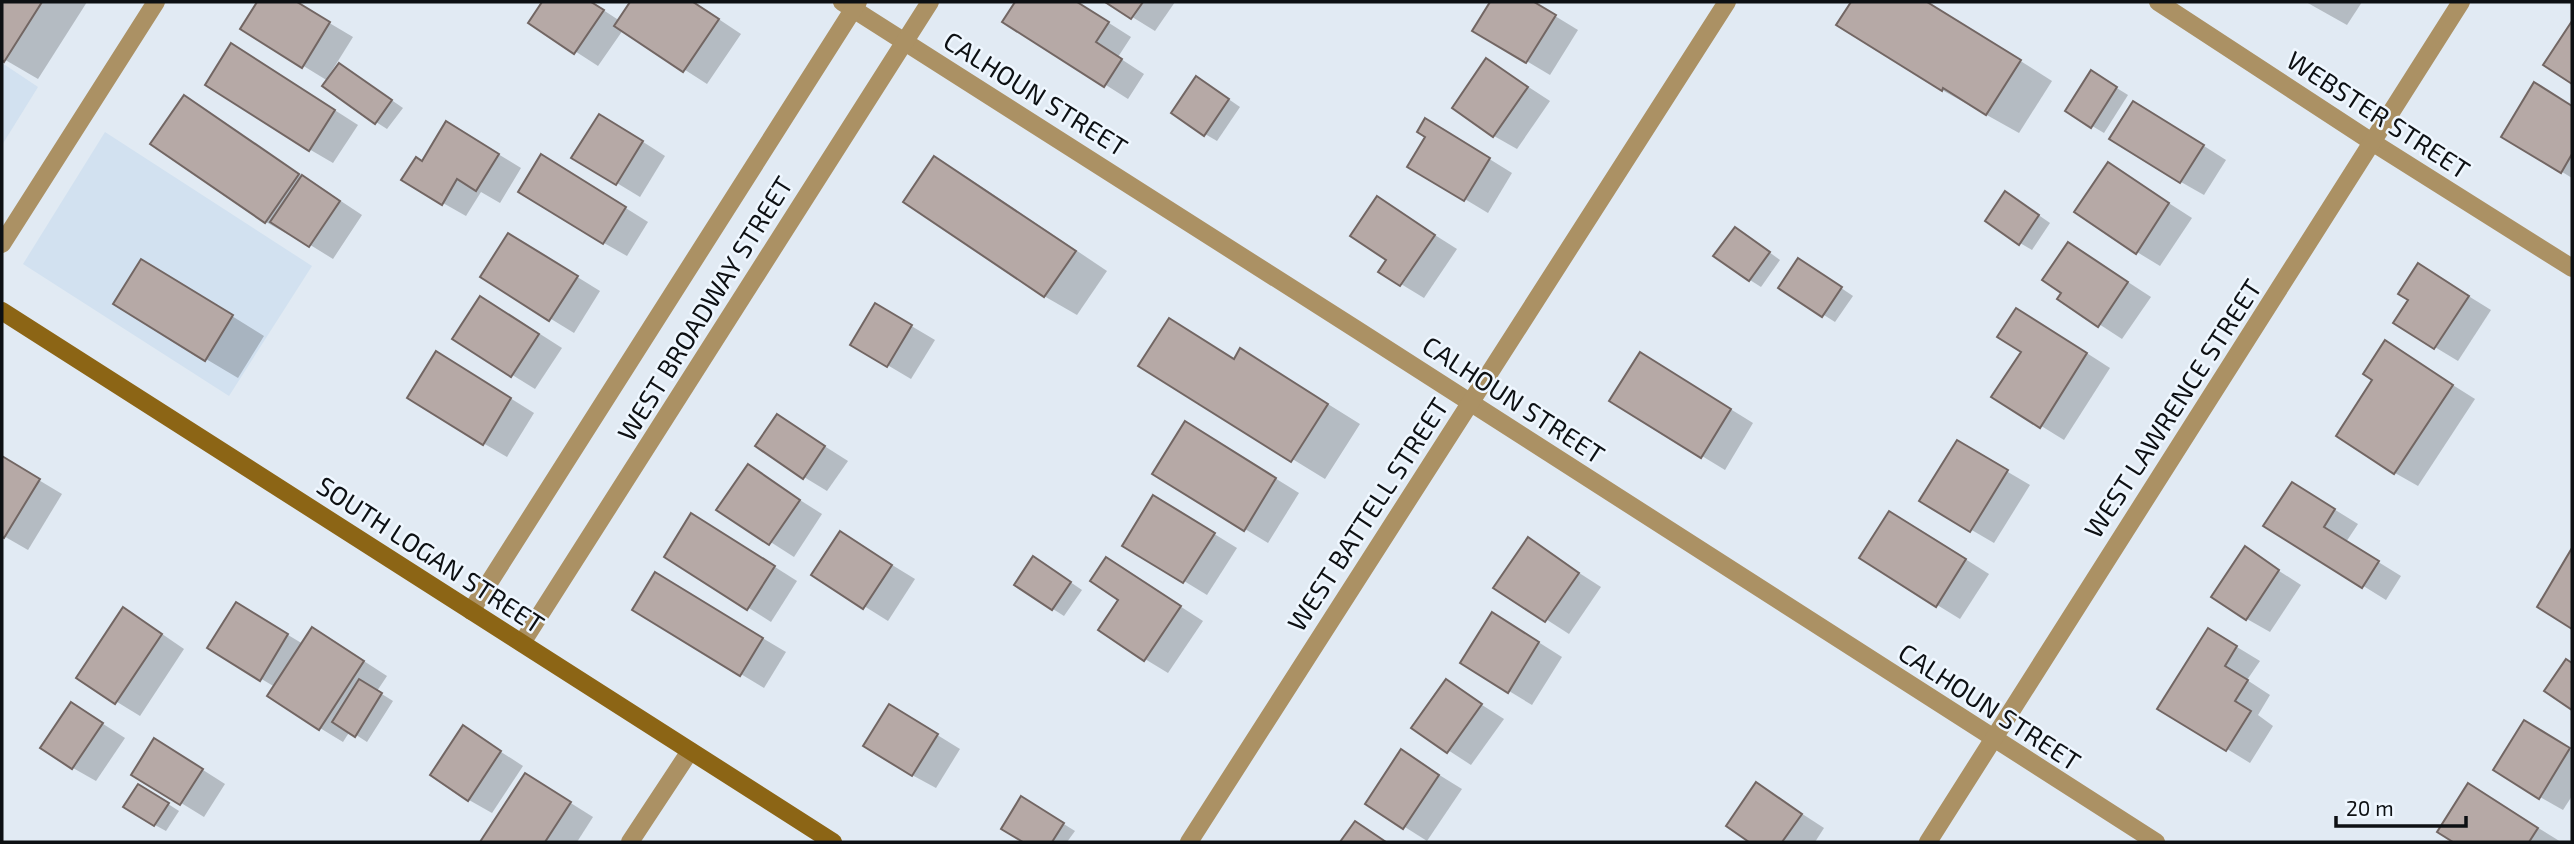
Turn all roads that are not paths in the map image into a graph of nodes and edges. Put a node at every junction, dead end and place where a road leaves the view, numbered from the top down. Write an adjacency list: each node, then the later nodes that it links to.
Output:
1 (156, 2): 9 (street)
2 (930, 2): 7 (street, WEST BROADWAY STREET)
3 (1727, 2): 12 (street, WEST BATTELL STREET)
4 (2158, 2): 8 (street, WEBSTER STREET)
5 (2461, 2): 8 (street, WEST LAWRENCE STREET)
6 (851, 4): 7 (street, CALHOUN STREET); 13 (street, WEST BROADWAY STREET)
7 (905, 41): 12 (street, CALHOUN STREET); 14 (street, WEST BROADWAY STREET)
8 (2372, 142): 10 (street, WEBSTER STREET); 15 (street, WEST LAWRENCE STREET)
9 (2, 244)
10 (2572, 268)
11 (2, 311): 13 (street, SOUTH LOGAN STREET)
12 (1470, 401): 15 (street, CALHOUN STREET); 19 (street, WEST BATTELL STREET)
13 (471, 611): 14 (street, SOUTH LOGAN STREET)
14 (522, 643): 16 (street, SOUTH LOGAN STREET)
15 (1994, 739): 20 (street, WEST LAWRENCE STREET); 21 (street, CALHOUN STREET)
16 (690, 751): 17 (street); 18 (street, SOUTH LOGAN STREET)
17 (630, 842)
18 (833, 842)
19 (1189, 842)
20 (1928, 842)
21 (2156, 842)

